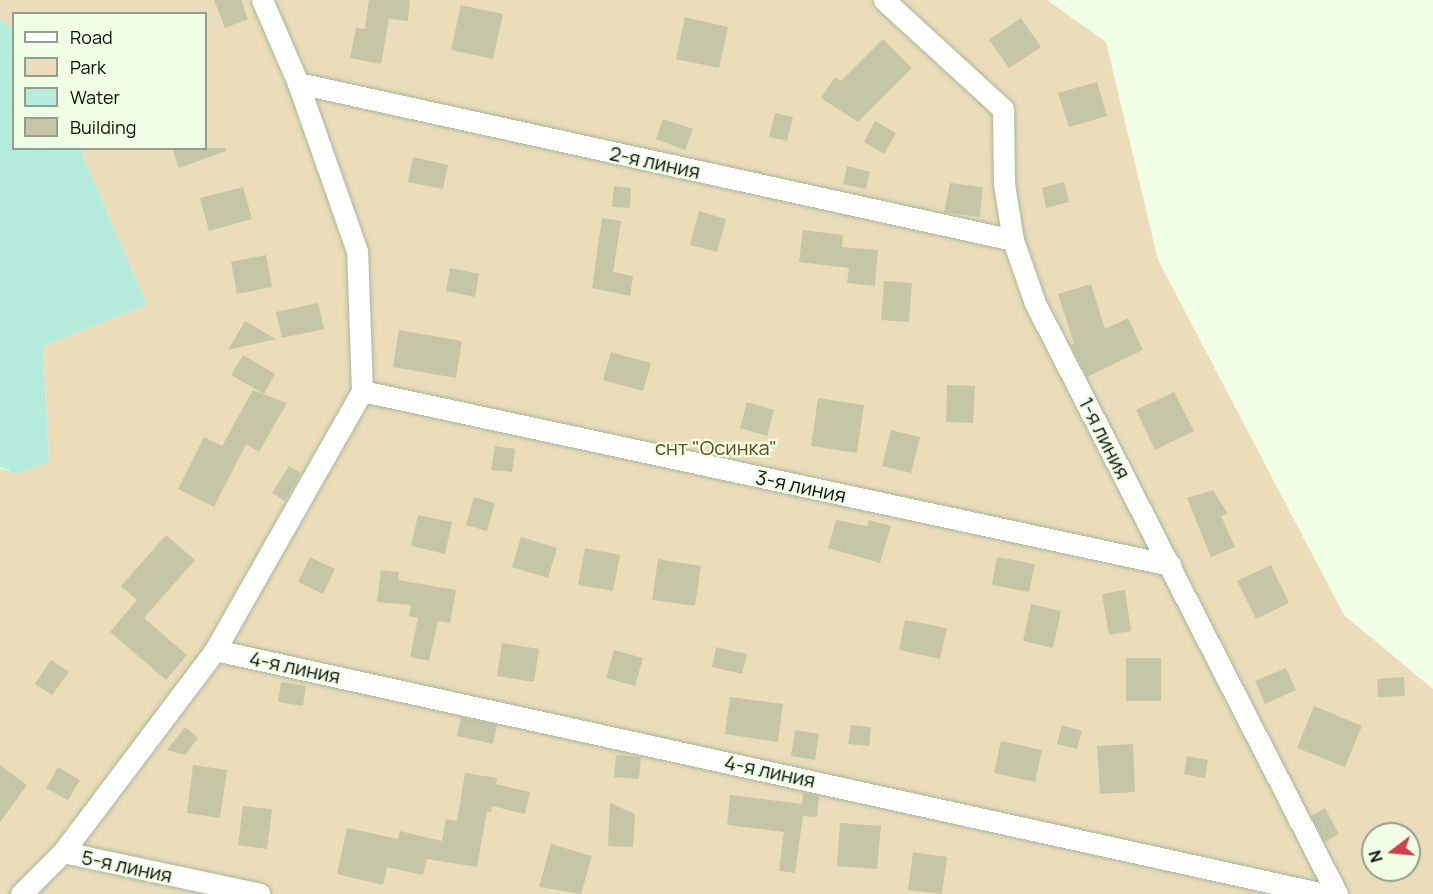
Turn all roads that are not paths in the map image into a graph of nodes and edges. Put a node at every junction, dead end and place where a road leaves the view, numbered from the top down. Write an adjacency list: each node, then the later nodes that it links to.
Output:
1 (262, 0): 3 (street)
2 (884, 0): 4 (street, 1-я линия)
3 (298, 83): 4 (street, 2-я линия); 5 (street)
4 (1013, 240): 6 (street, 1-я линия)
5 (362, 391): 6 (street, 3-я линия); 7 (street)
6 (1170, 565): 12 (street, 1-я линия)
7 (215, 650): 8 (street); 11 (street, 4-я линия)
8 (63, 852): 9 (street); 10 (street, 5-я линия)
9 (21, 894)
10 (260, 894)
11 (1324, 894)
12 (1337, 894)

